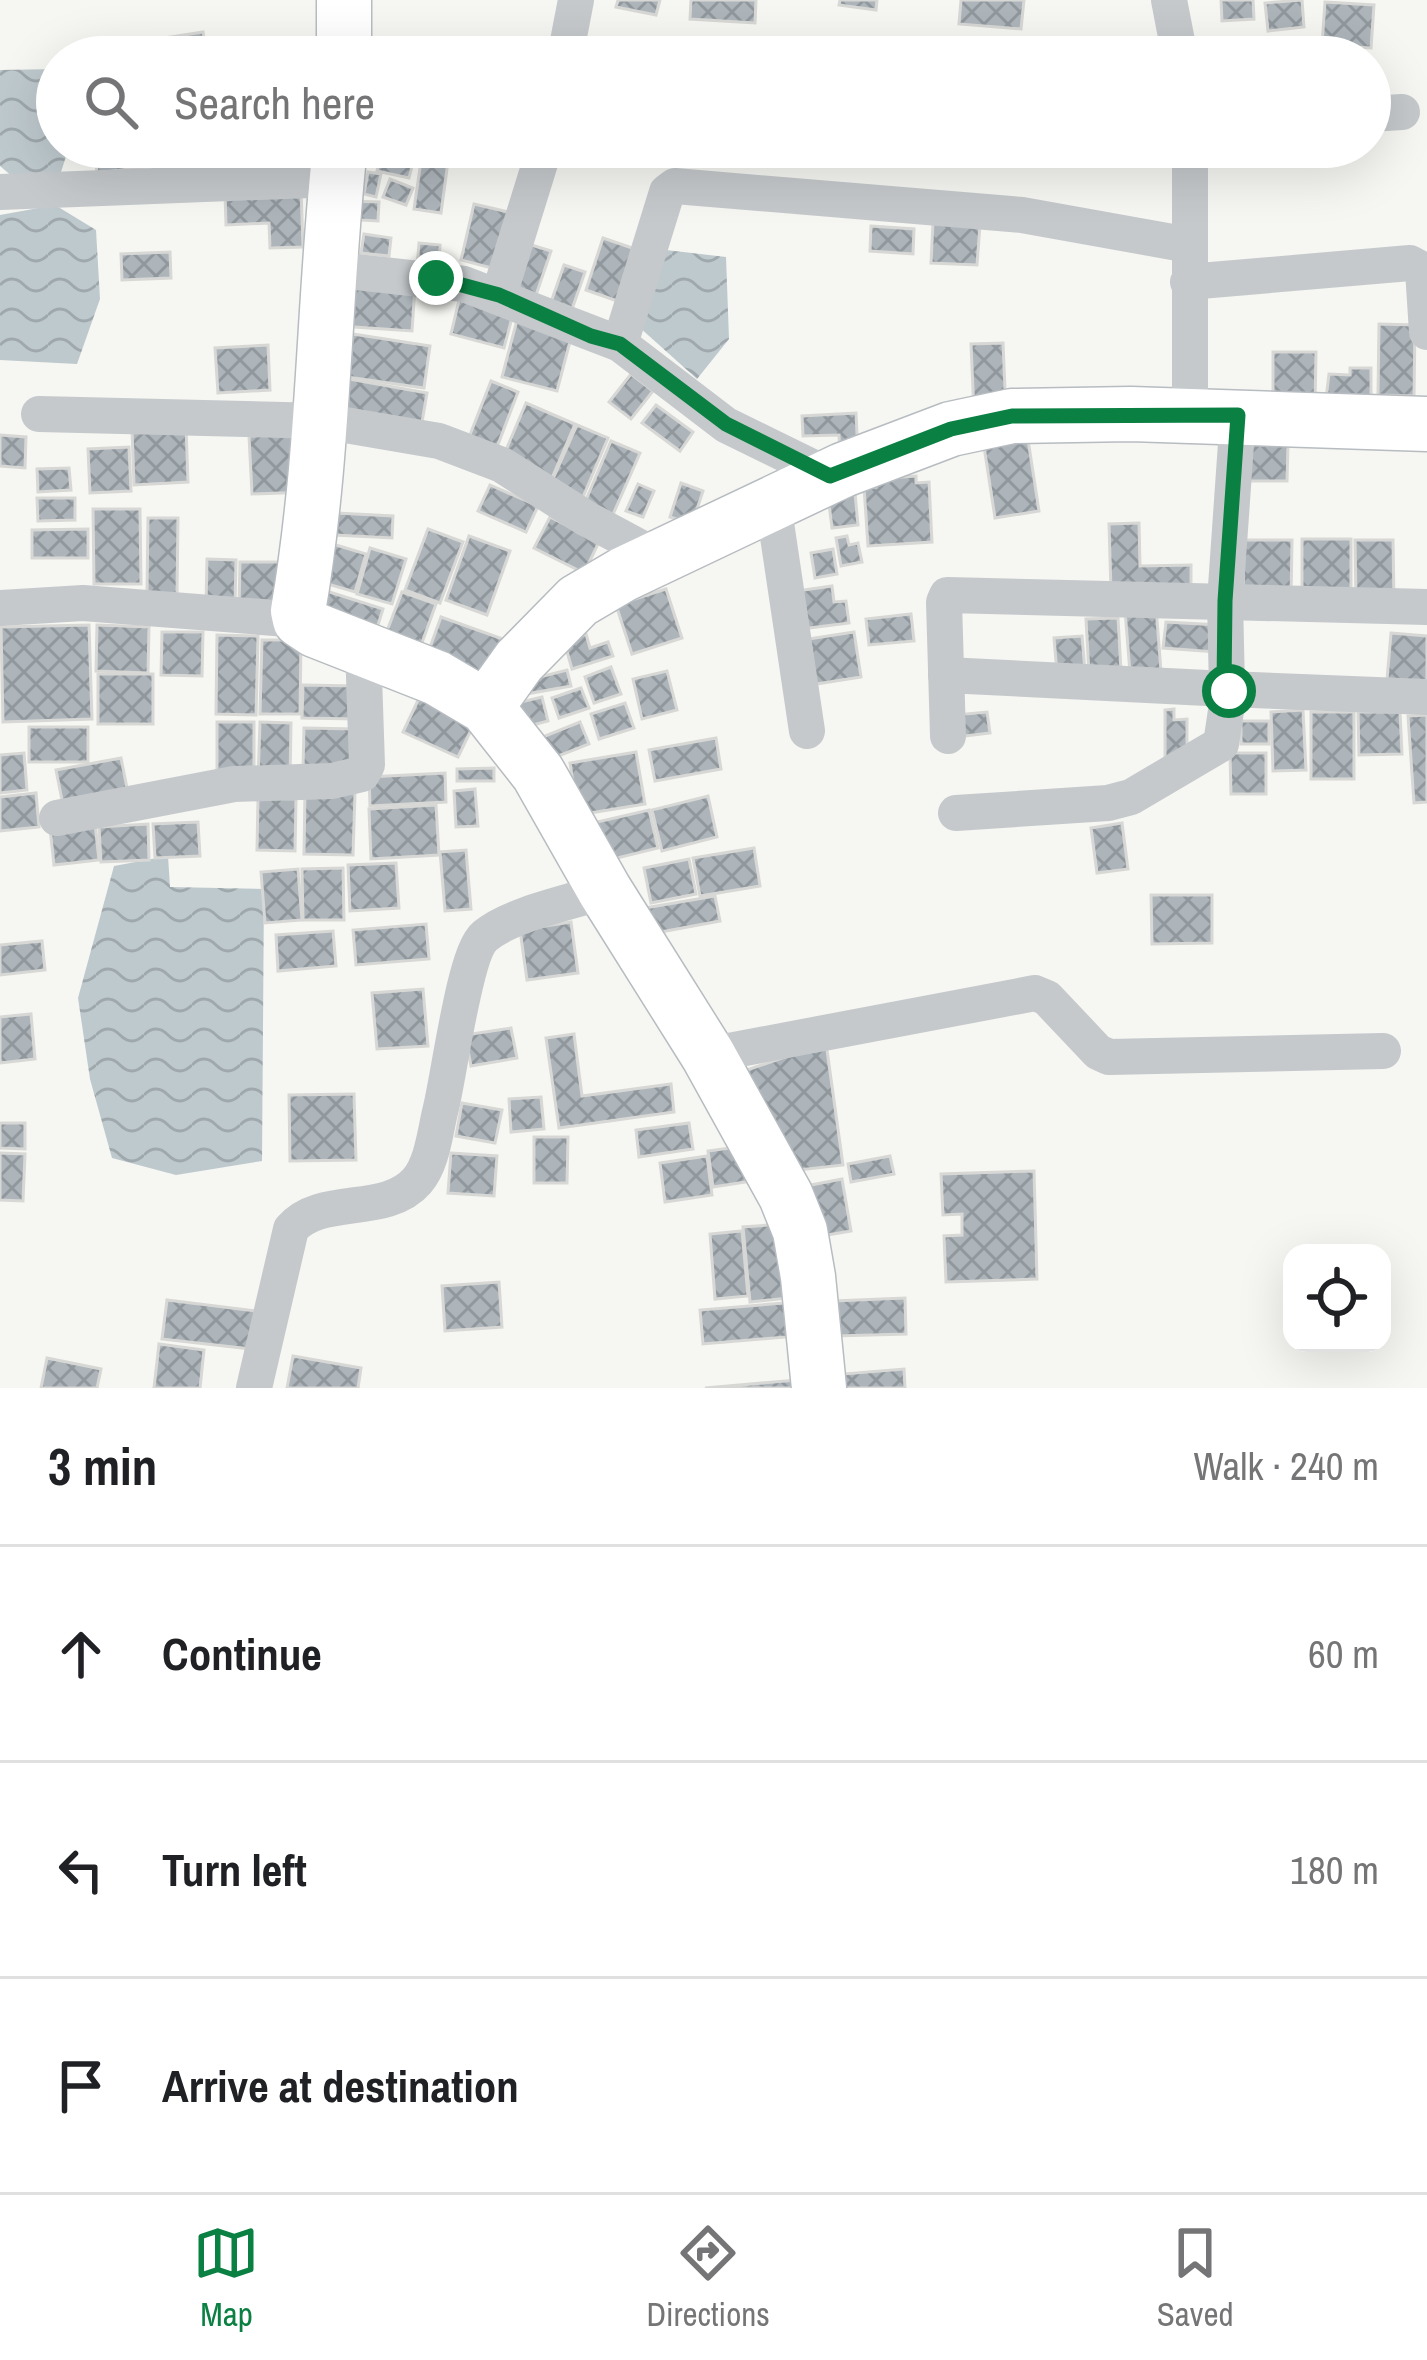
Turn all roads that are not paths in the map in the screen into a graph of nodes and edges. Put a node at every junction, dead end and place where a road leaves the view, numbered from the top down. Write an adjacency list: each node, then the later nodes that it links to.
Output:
1 (344, 0): 4 (street)
2 (576, 0): 5 (street)
3 (1168, 0): 6 (street)
4 (344, 36)
5 (569, 36)
6 (1176, 36)
7 (280, 168): 11 (street)
8 (338, 168): 13 (street)
9 (528, 168): 14 (street)
10 (1190, 168): 12 (street)
11 (0, 192)
12 (1189, 263): 15 (street); 16 (street); 18 (street)
13 (330, 269): 14 (street); 19 (street)
14 (499, 295): 16 (street)
15 (1427, 332)
16 (620, 344): 21 (street)
17 (40, 414): 19 (street)
18 (1214, 414): 20 (street); 21 (street); 24 (street)
19 (322, 421): 23 (street); 27 (street)
20 (1427, 424)
21 (830, 476): 22 (street)
22 (773, 503): 23 (street); 33 (street)
23 (658, 556): 32 (street)
24 (1225, 601): 25 (street); 29 (street); 30 (street)
25 (1427, 607)
26 (0, 608): 27 (street)
27 (300, 620): 28 (street)
28 (363, 647): 32 (street); 36 (street)
29 (946, 675): 30 (street); 34 (street)
30 (1228, 690): 31 (street); 35 (street)
31 (1427, 697)
32 (486, 707): 37 (street)
33 (807, 731)
34 (948, 736)
35 (956, 812)
36 (57, 818)
37 (604, 891): 39 (street); 40 (street)
38 (1383, 1051): 39 (street)
39 (708, 1055): 41 (street)
40 (254, 1388)
41 (819, 1388)

